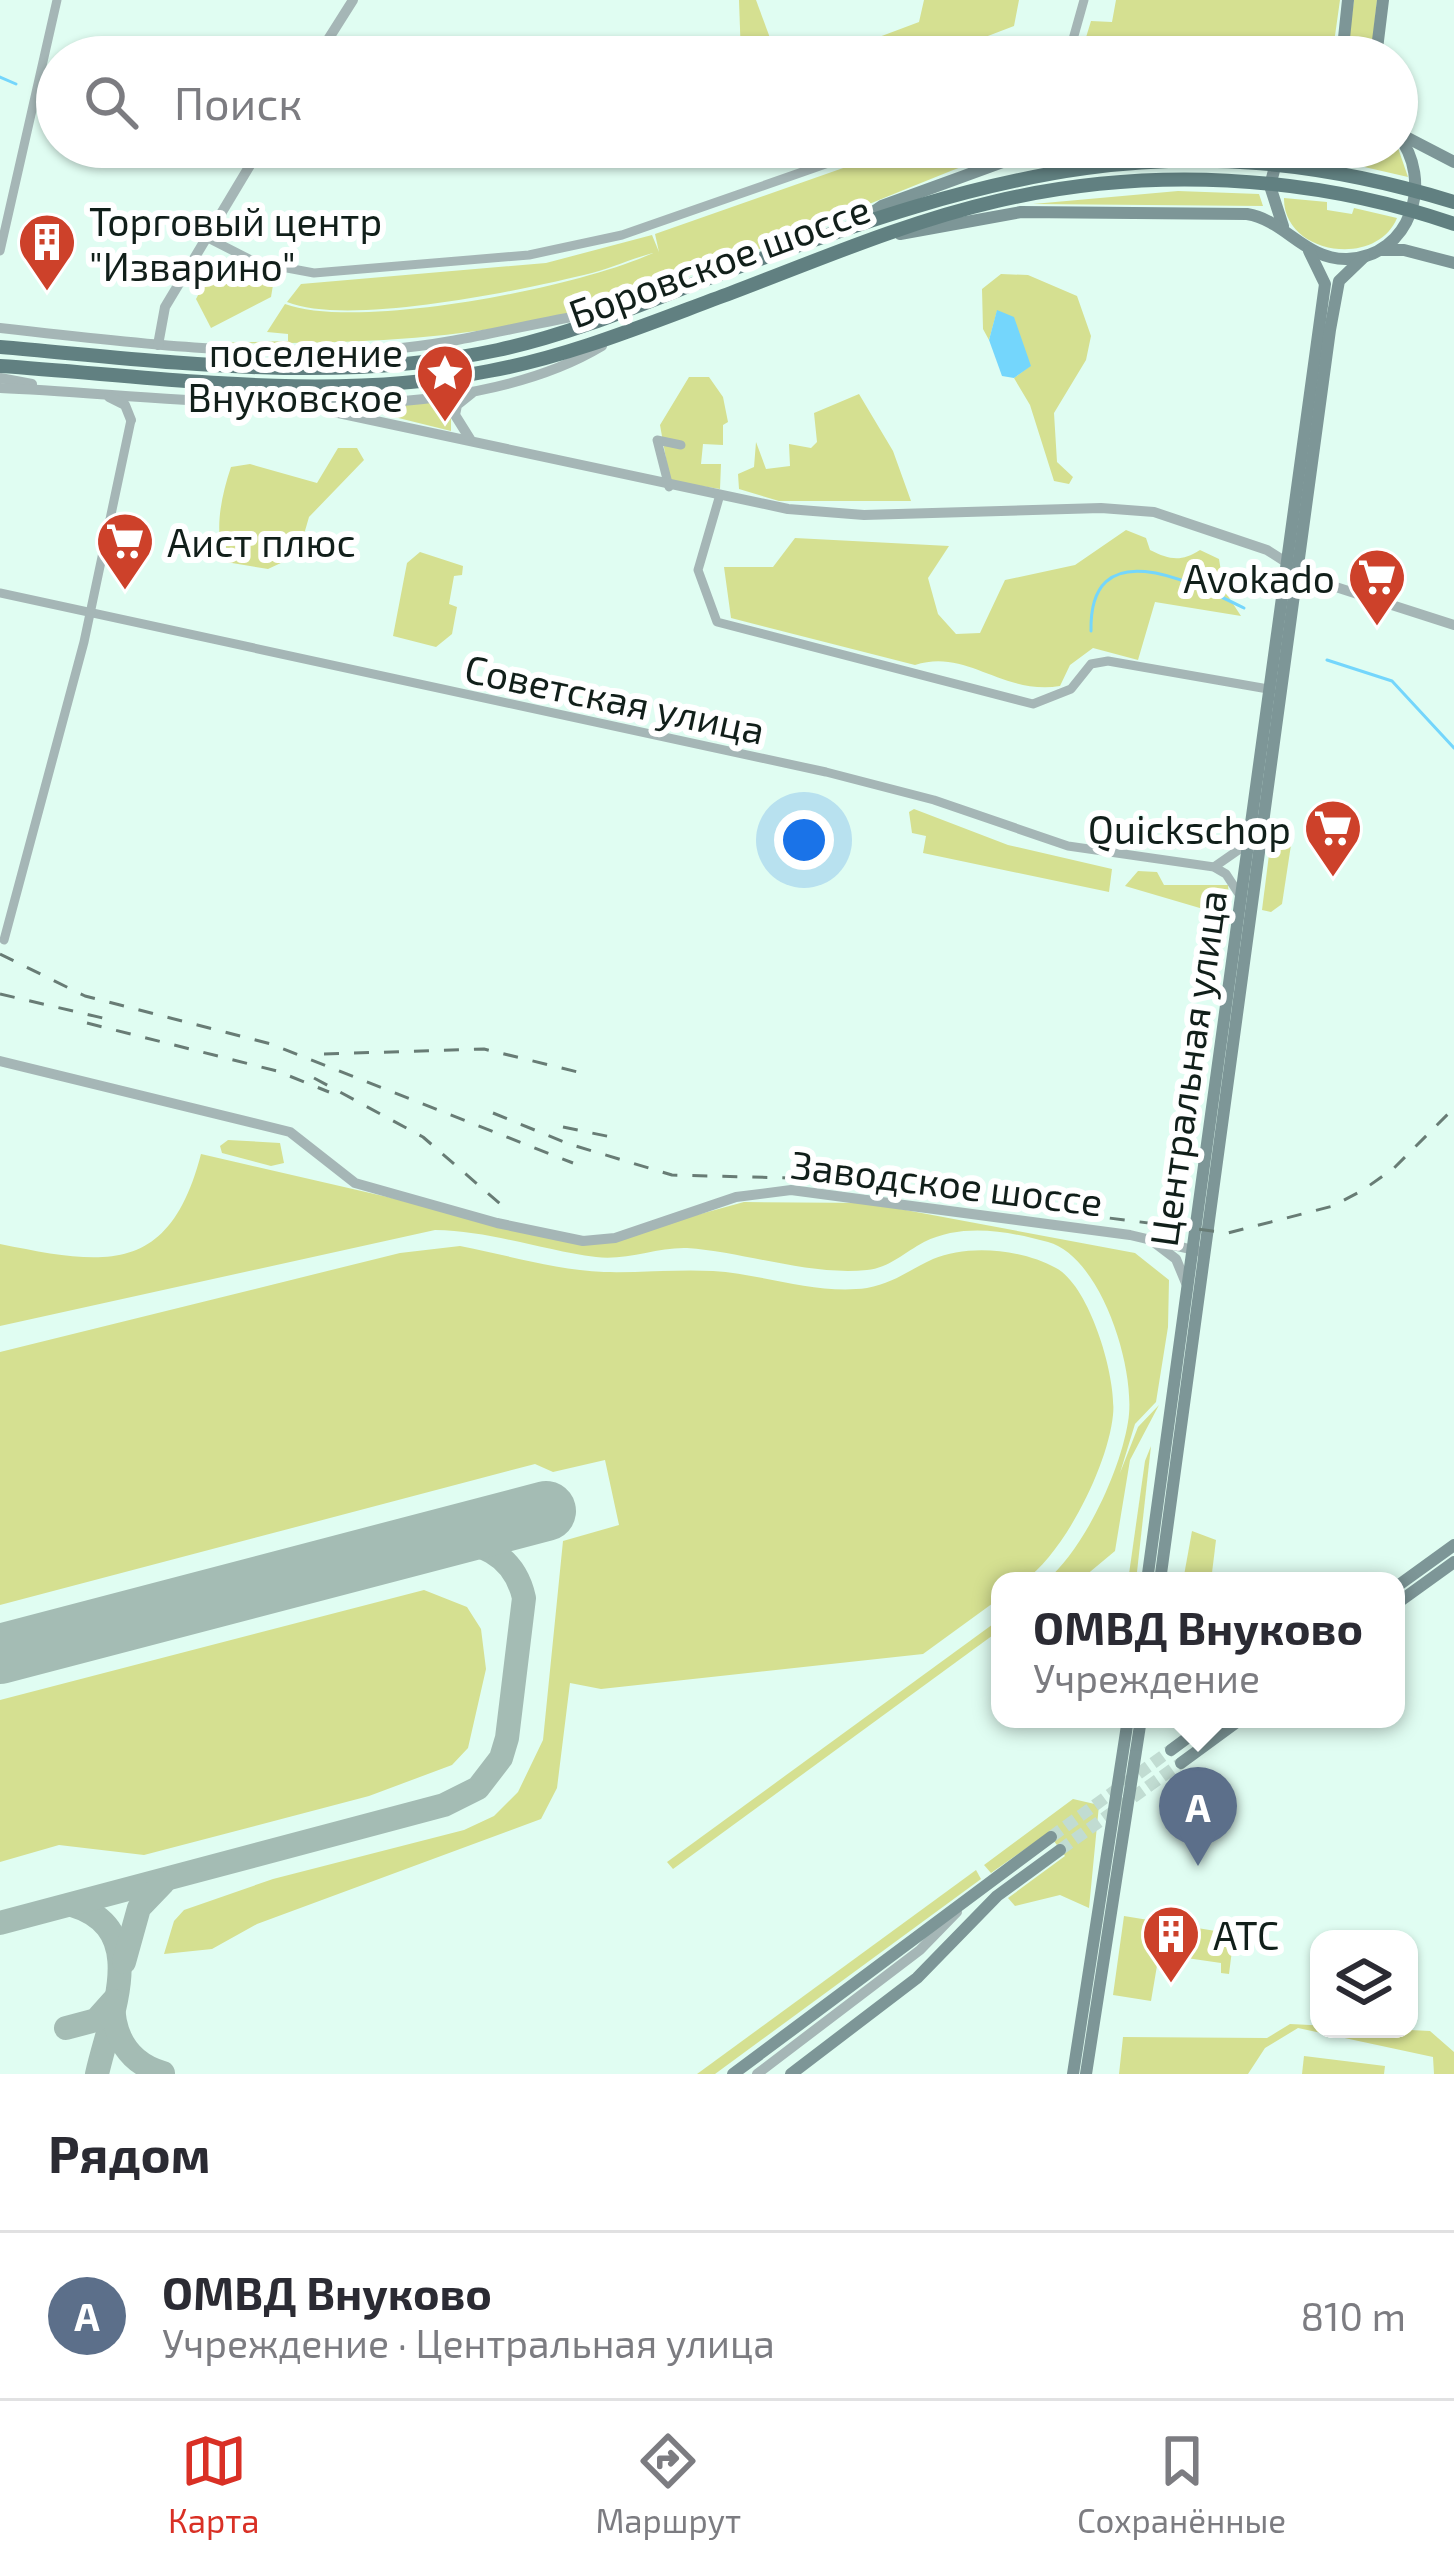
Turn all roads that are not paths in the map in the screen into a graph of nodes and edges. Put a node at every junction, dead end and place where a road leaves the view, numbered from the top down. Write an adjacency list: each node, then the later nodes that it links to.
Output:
1 (57, 0): 6 (street)
2 (1084, 0): 8 (street)
3 (1348, 0): 9 (main road)
4 (1383, 0): 10 (main road)
5 (348, 1): 7 (street)
6 (48, 36)
7 (329, 36)
8 (1073, 36)
9 (1344, 36)
10 (1379, 36)
11 (36, 88): 28 (street)
12 (1418, 144): 13 (main road)
13 (1454, 162)
14 (248, 168): 26 (street)
15 (814, 168): 26 (street)
16 (986, 168): 23 (main road)
17 (1082, 168): 23 (main road, Боровское шоссе)
18 (1272, 168): 24 (main road)
19 (1304, 168): 21 (main road, Боровское шоссе)
20 (1414, 168): 27 (main road)
21 (1454, 202)
22 (1454, 224): 25 (main road, Боровское шоссе)
23 (849, 229): 32 (main road, Боровское шоссе)
24 (1286, 232): 25 (main road); 29 (main road)
25 (886, 235): 34 (main road, Боровское шоссе)
26 (206, 237): 35 (street)
27 (1379, 250): 30 (main road); 31 (main road)
28 (0, 251)
29 (1310, 251): 30 (main road); 50 (main road)
30 (1364, 257): 50 (main road)
31 (1454, 263)
32 (612, 316): 35 (street); 36 (main road, Боровское шоссе)
33 (0, 328): 35 (street)
34 (619, 334): 37 (main road, Боровское шоссе); 40 (street)
35 (158, 345)
36 (0, 347)
37 (0, 366)
38 (0, 377): 41 (street)
39 (0, 388): 41 (street)
40 (479, 388): 44 (street); 46 (street)
41 (63, 391): 42 (street)
42 (100, 393): 43 (street); 45 (street)
43 (158, 396): 44 (street); 45 (street)
44 (296, 404): 46 (street)
45 (131, 420): 52 (street)
46 (484, 444): 48 (street)
47 (681, 445): 48 (street)
48 (669, 487): 49 (street)
49 (719, 498): 50 (street); 54 (street)
50 (1291, 567): 53 (street); 54 (main road, Центральная улица); 61 (main road, Центральная улица)
51 (0, 593): 52 (street, Советская улица)
52 (91, 615): 56 (street, Советская улица); 58 (street)
53 (1454, 625)
54 (1268, 688): 55 (main road, Центральная улица)
55 (1247, 844): 56 (street); 57 (main road, Центральная улица)
56 (1214, 867): 57 (street)
57 (1240, 896): 61 (main road, Центральная улица)
58 (4, 940)
59 (0, 1061): 60 (street, Заводское шоссе)
60 (1147, 1238): 61 (street, Заводское шоссе); 62 (street)
61 (1198, 1253): 62 (main road, Центральная улица); 66 (main road, Центральная улица)
62 (1187, 1286): 65 (main road, Центральная улица)
63 (1454, 1545): 67 (main road)
64 (1454, 1562): 68 (main road)
65 (1148, 1572)
66 (1161, 1572)
67 (1405, 1580)
68 (1405, 1597)
69 (1127, 1728): 81 (main road)
70 (1141, 1728): 82 (main road)
71 (1202, 1728): 73 (main road)
72 (1229, 1728): 74 (main road)
73 (1171, 1750)
74 (1181, 1763)
75 (1051, 1837): 77 (main road)
76 (1060, 1850): 80 (main road)
77 (976, 1893): 78 (main road); 79 (street)
78 (733, 2074)
79 (757, 2074)
80 (791, 2074)
81 (1073, 2074)
82 (1086, 2074)

